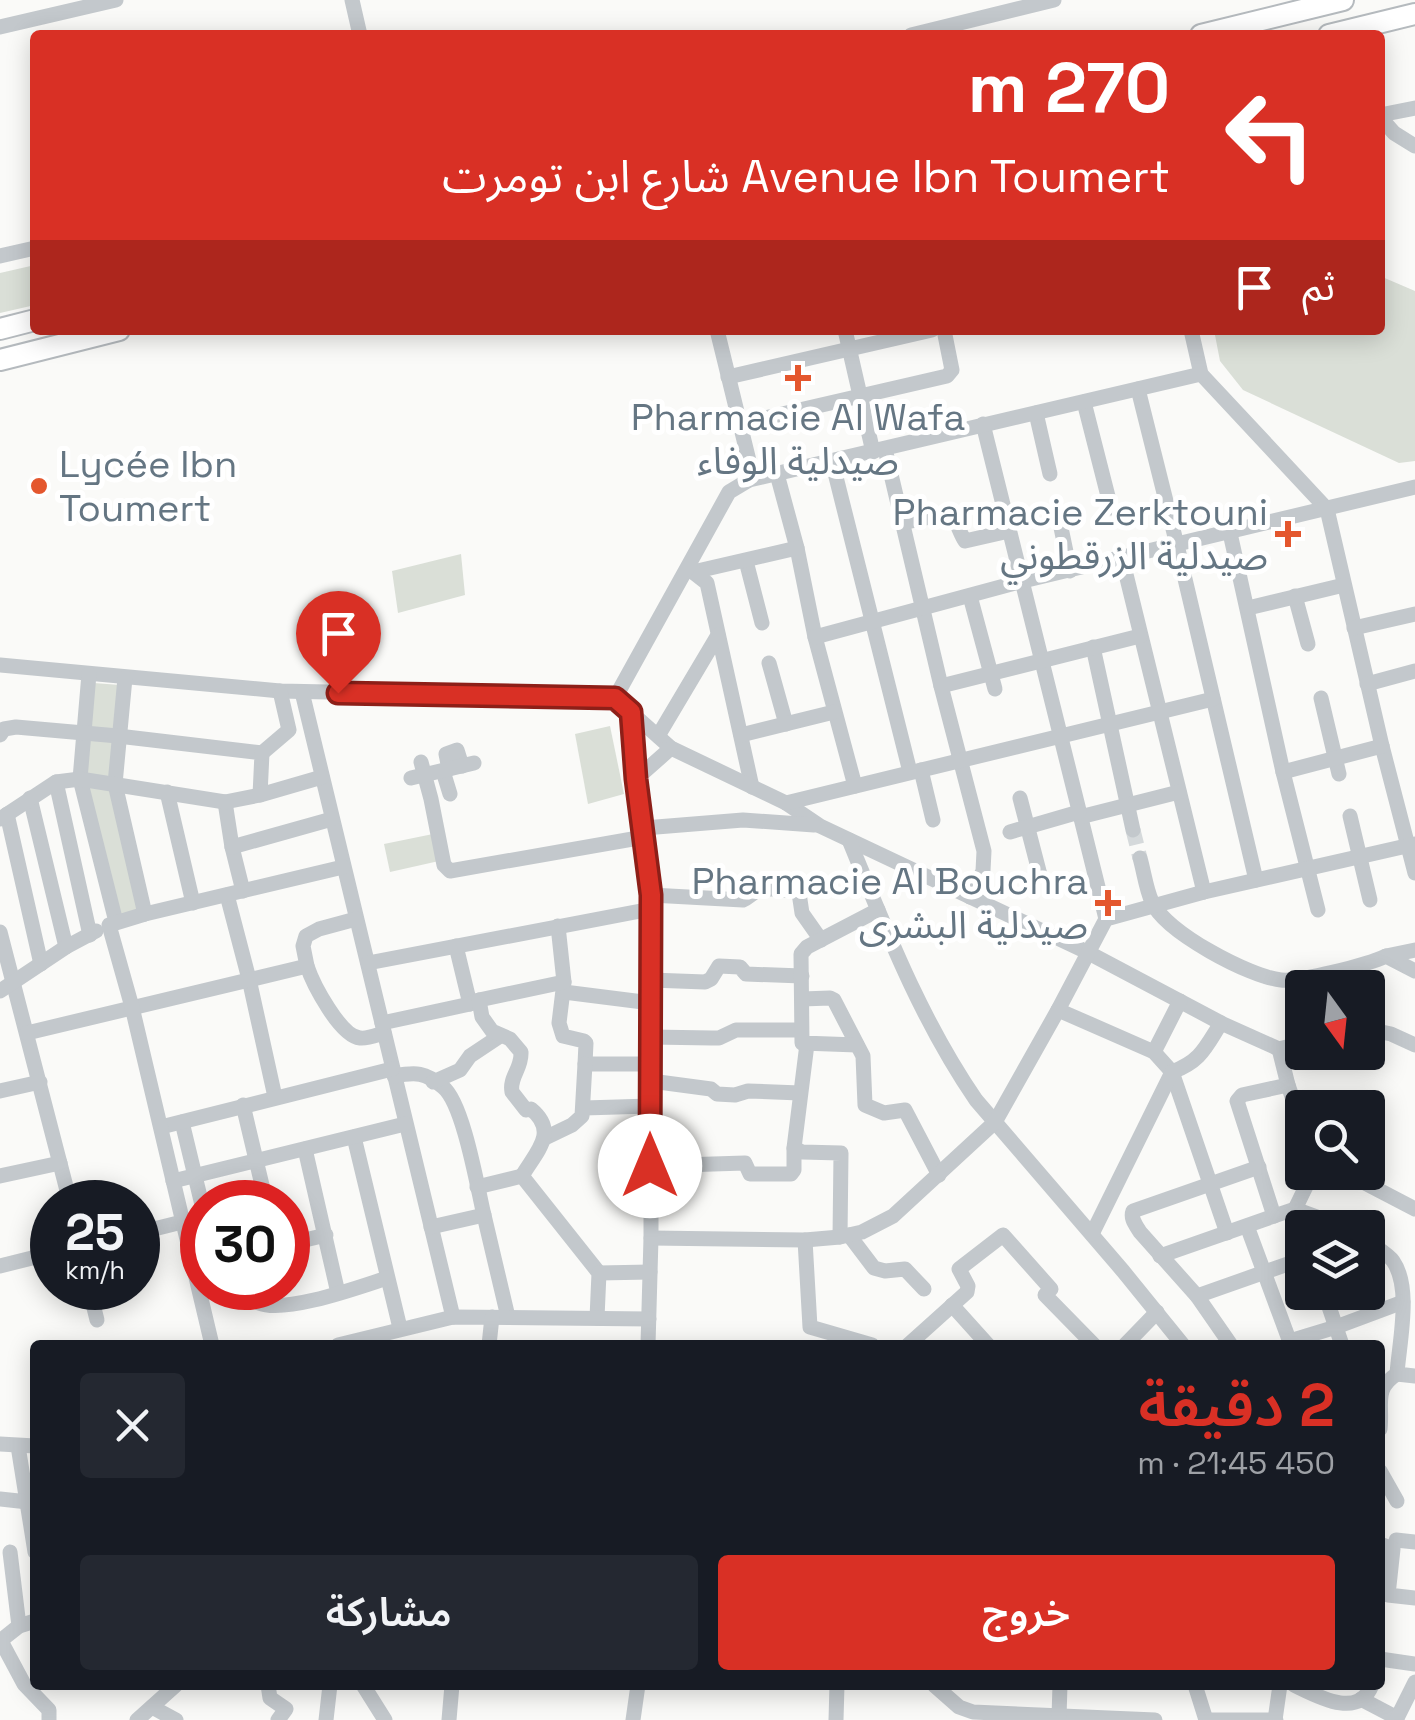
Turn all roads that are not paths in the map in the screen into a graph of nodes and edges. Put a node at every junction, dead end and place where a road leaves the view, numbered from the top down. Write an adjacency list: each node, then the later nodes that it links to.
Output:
1 (116, 0): 6 (street)
2 (352, 0): 7 (street)
3 (1054, 0): 8 (street)
4 (1343, 0): 9 (main road)
5 (1415, 14): 10 (main road)
6 (0, 28)
7 (359, 30)
8 (931, 30)
9 (1221, 30)
10 (1350, 30)
11 (1415, 108): 12 (street)
12 (1385, 115)
13 (1385, 122): 14 (street)
14 (1415, 146)
15 (30, 249): 16 (street)
16 (0, 256)
17 (30, 321): 18 (main road)
18 (0, 329)
19 (99, 335): 26 (main road)
20 (719, 335): 28 (street)
21 (846, 335): 25 (street)
22 (912, 335): 25 (street)
23 (945, 335): 30 (street)
24 (1192, 335): 27 (street)
25 (850, 350): 28 (street); 30 (street)
26 (0, 360)
27 (1201, 374): 29 (street); 42 (street)
28 (728, 377): 33 (street)
29 (1138, 389): 31 (street); 47 (street)
30 (860, 396): 33 (street); 35 (street)
31 (1084, 402): 32 (street); 41 (street)
32 (1036, 413): 34 (street); 38 (street)
33 (739, 424): 39 (street)
34 (983, 424): 35 (street); 45 (street)
35 (879, 451): 36 (street); 44 (street)
36 (832, 462): 37 (street); 60 (street)
37 (776, 474): 39 (street); 48 (street)
38 (1050, 474)
39 (749, 480): 51 (street)
40 (1415, 486): 42 (street)
41 (1111, 508)
42 (1327, 509): 46 (street); 54 (street)
43 (1059, 518): 52 (street)
44 (902, 523): 45 (street); 57 (street)
45 (1009, 531): 53 (street)
46 (1230, 533): 47 (street); 58 (street)
47 (1177, 545): 49 (street); 81 (street)
48 (797, 548): 50 (street); 64 (street)
49 (1122, 558): 52 (street); 65 (street)
50 (746, 562): 51 (street); 61 (street)
51 (690, 570): 63 (street); 79 (street)
52 (1070, 571): 53 (street)
53 (1023, 581): 55 (street); 68 (street)
54 (1344, 585): 56 (street); 62 (street)
55 (970, 596): 57 (street); 74 (street)
56 (1295, 596): 58 (street); 66 (street)
57 (923, 607): 60 (street); 76 (street)
58 (1248, 608): 99 (street)
59 (1415, 614): 62 (street)
60 (872, 620): 64 (street); 98 (street)
61 (762, 622)
62 (1354, 628): 75 (street)
63 (718, 635): 90 (street); 91 (street)
64 (815, 636): 83 (street)
65 (1140, 636): 67 (street); 84 (street)
66 (1308, 644)
67 (1093, 647): 68 (street); 86 (street)
68 (1042, 660): 74 (street); 92 (street)
69 (769, 662): 85 (street)
70 (0, 665): 72 (street)
71 (1415, 671): 75 (street)
72 (88, 674): 73 (street); 87 (street)
73 (125, 678): 77 (street); 89 (street)
74 (993, 682): 76 (street)
75 (1367, 684): 93 (street)
76 (942, 686): 96 (street)
77 (280, 692): 78 (street); 95 (street)
78 (302, 692): 79 (street); 100 (street)
79 (615, 698): 82 (street)
80 (1320, 698): 97 (street)
81 (1212, 699): 84 (street); 135 (street)
82 (631, 712): 90 (street); 102 (street)
83 (834, 712): 85 (street); 105 (street)
84 (1160, 712): 86 (street); 108 (street)
85 (786, 724): 91 (street)
86 (1110, 725): 92 (street); 115 (street)
87 (84, 732): 88 (street); 89 (street); 101 (street)
88 (0, 734)
89 (118, 736): 95 (street); 104 (street)
90 (658, 736): 94 (street)
91 (741, 736): 106 (street)
92 (1060, 736): 96 (street); 116 (street)
93 (1382, 746): 97 (street); 127 (street)
94 (672, 748): 102 (street); 106 (street)
95 (262, 753): 110 (street)
96 (962, 760): 98 (street); 138 (street)
97 (1336, 766): 99 (street)
98 (916, 771): 105 (street); 120 (street)
99 (1283, 772): 132 (street)
100 (322, 777): 110 (street); 119 (street)
101 (80, 779): 103 (street); 104 (street); 148 (street)
102 (636, 779): 124 (street)
103 (56, 782): 111 (street); 151 (street)
104 (115, 784): 107 (street); 145 (street)
105 (855, 786): 114 (street)
106 (752, 787): 114 (street)
107 (167, 792): 113 (street); 141 (street)
108 (1180, 792): 115 (street); 136 (street)
109 (450, 794): 124 (street)
110 (260, 795): 113 (street)
111 (30, 798): 118 (street); 154 (street)
112 (1020, 798): 122 (street)
113 (225, 802): 128 (street)
114 (786, 803): 121 (street)
115 (1127, 806): 116 (street); 123 (street)
116 (1080, 815): 122 (street); 146 (street)
117 (1350, 816): 129 (street)
118 (4, 817): 158 (street)
119 (332, 819): 128 (street); 131 (street)
120 (933, 820)
121 (820, 826): 124 (street); 126 (street)
122 (1028, 827): 125 (street); 134 (street)
123 (1133, 830)
124 (644, 832): 140 (street)
125 (1010, 832)
126 (849, 840): 138 (street); 143 (street)
127 (1412, 844): 129 (street); 133 (street)
128 (232, 847): 137 (street)
129 (1360, 857): 132 (street); 139 (street)
130 (1140, 858): 142 (street)
131 (343, 867): 137 (street); 147 (street)
132 (1309, 868): 135 (street); 144 (street)
133 (1415, 873)
134 (1040, 875)
135 (1256, 880): 136 (street)
136 (1204, 892): 142 (street)
137 (235, 893): 141 (street); 163 (street)
138 (970, 897): 156 (street)
139 (1370, 900)
140 (651, 902): 149 (street); 152 (street); 164 (street)
141 (194, 904): 145 (street)
142 (1152, 905): 146 (street); 157 (street)
143 (878, 910): 152 (street); 201 (street)
144 (1318, 910)
145 (145, 914): 148 (street)
146 (1106, 918): 156 (street)
147 (356, 919): 159 (street); 160 (street)
148 (112, 924): 151 (street); 171 (street)
149 (558, 926): 153 (street); 166 (street)
150 (0, 932): 165 (street)
151 (90, 935): 154 (street)
152 (820, 940): 162 (street)
153 (456, 946): 159 (street); 169 (street)
154 (66, 947): 158 (street)
155 (1415, 950): 157 (street)
156 (1087, 952): 168 (street); 172 (street)
157 (1386, 956): 161 (street)
158 (41, 964): 165 (street)
159 (368, 964): 174 (street)
160 (306, 966): 163 (street); 174 (street)
161 (1415, 971)
162 (802, 976): 164 (street); 167 (street)
163 (249, 979): 171 (street); 196 (street)
164 (651, 980): 170 (street)
165 (7, 987): 175 (street)
166 (564, 987): 169 (street); 170 (street); 185 (street)
167 (802, 999): 178 (street); 180 (street)
168 (1180, 1001): 173 (street); 184 (street)
169 (475, 1002): 174 (street); 177 (street)
170 (651, 1003): 179 (street)
171 (132, 1007): 175 (street); 203 (street)
172 (1058, 1010): 184 (street); 201 (street)
173 (1221, 1023): 183 (street); 188 (street)
174 (383, 1028): 187 (street)
175 (27, 1033): 190 (street)
176 (1385, 1033): 181 (street)
177 (500, 1036): 191 (street); 205 (street)
178 (804, 1037): 179 (street); 180 (street); 195 (street)
179 (651, 1038): 186 (street)
180 (857, 1045): 212 (street)
181 (1415, 1045)
182 (1285, 1047): 183 (street)
183 (1279, 1049): 192 (street)
184 (1154, 1052): 188 (street)
185 (585, 1064): 186 (street); 199 (street)
186 (652, 1064): 189 (street)
187 (393, 1072): 191 (street); 196 (street); 202 (street)
188 (1172, 1072): 220 (street); 224 (street)
189 (650, 1081): 195 (street); 198 (street)
190 (40, 1082): 194 (street); 209 (street)
191 (433, 1082): 221 (street)
192 (1288, 1085): 193 (street); 211 (street)
193 (1290, 1090)
194 (0, 1091)
195 (800, 1093): 206 (street)
196 (275, 1097): 197 (street)
197 (242, 1105): 200 (street); 208 (street)
198 (650, 1106): 199 (street); 210 (street)
199 (584, 1108): 205 (street)
200 (182, 1122): 203 (street); 214 (street)
201 (995, 1122): 212 (street); 234 (street)
202 (405, 1124): 204 (street); 232 (street)
203 (160, 1126): 219 (street)
204 (354, 1138): 207 (street); 248 (street)
205 (545, 1138): 215 (street)
206 (794, 1148): 210 (street); 236 (street)
207 (306, 1149): 208 (street); 235 (street)
208 (256, 1159): 214 (street); 218 (street)
209 (60, 1163): 213 (street); 216 (street)
210 (650, 1166): 237 (street)
211 (1258, 1166): 220 (street); 230 (street)
212 (939, 1175): 236 (street)
213 (0, 1176)
214 (195, 1176): 217 (street); 219 (street)
215 (522, 1176): 221 (street); 246 (street)
216 (64, 1180)
217 (196, 1180)
218 (261, 1180)
219 (173, 1181): 227 (street)
220 (1211, 1182): 228 (street); 233 (street)
221 (477, 1187): 229 (street)
222 (1305, 1190): 226 (street)
223 (1380, 1190): 225 (street)
224 (1105, 1206): 228 (street); 234 (street)
225 (1415, 1208)
226 (1296, 1209): 230 (street)
227 (180, 1210)
228 (1132, 1213): 241 (street)
229 (484, 1215): 232 (street); 260 (street)
230 (1274, 1216): 231 (street)
231 (1247, 1226): 233 (street); 247 (street)
232 (431, 1227): 259 (street)
233 (1227, 1233): 241 (street)
234 (1092, 1234): 258 (street)
235 (326, 1235): 238 (street); 250 (street)
236 (844, 1236): 239 (street); 249 (street)
237 (651, 1238): 239 (street); 245 (street)
238 (310, 1239)
239 (804, 1240): 264 (street)
240 (1385, 1253): 253 (street)
241 (1160, 1256): 252 (street)
242 (30, 1258): 243 (street)
243 (0, 1266)
244 (1285, 1266): 247 (street)
245 (650, 1272): 246 (street); 262 (street)
246 (599, 1273): 261 (street)
247 (1264, 1274): 252 (street); 279 (street)
248 (387, 1278): 250 (street); 266 (street)
249 (924, 1289)
250 (338, 1293): 251 (street)
251 (310, 1295)
252 (1197, 1296): 278 (street)
253 (1404, 1302): 265 (street); 283 (street)
254 (952, 1305): 273 (street); 274 (street); 275 (street)
255 (94, 1310): 263 (street)
256 (207, 1310): 267 (street)
257 (1330, 1310): 265 (street)
258 (1157, 1312): 276 (street); 277 (street)
259 (452, 1317): 260 (street); 266 (street)
260 (500, 1317): 261 (street); 269 (street)
261 (597, 1318): 262 (street)
262 (649, 1319): 270 (street)
263 (96, 1320)
264 (810, 1327): 271 (street); 272 (street)
265 (1336, 1327): 280 (street); 281 (street)
266 (400, 1328): 268 (street)
267 (211, 1340)
268 (356, 1340)
269 (490, 1340)
270 (648, 1340)
271 (808, 1340)
272 (852, 1340)
273 (914, 1340)
274 (984, 1340)
275 (1089, 1340)
276 (1131, 1340)
277 (1179, 1340)
278 (1228, 1340)
279 (1290, 1340)
280 (1299, 1340)
281 (1340, 1340)
282 (1385, 1365): 283 (street)
283 (1397, 1366): 284 (street); 285 (street)
284 (1415, 1376)
285 (1385, 1384)
286 (0, 1444): 287 (street)
287 (26, 1446): 289 (street)
288 (1385, 1480): 292 (street)
289 (30, 1490)
290 (0, 1499): 291 (street)
291 (30, 1501)
292 (1397, 1501)
293 (1388, 1542): 294 (street); 297 (street)
294 (1415, 1542)
295 (5, 1551): 296 (street); 298 (street)
296 (30, 1552)
297 (1415, 1598)
298 (27, 1623): 299 (street)
299 (0, 1641): 321 (street)
300 (1385, 1661): 301 (street)
301 (1415, 1664)
302 (1415, 1682): 320 (street)
303 (171, 1690): 317 (street)
304 (269, 1690): 324 (street)
305 (329, 1690): 325 (street)
306 (366, 1690): 326 (street)
307 (452, 1690): 327 (street)
308 (637, 1690): 328 (street)
309 (837, 1690): 329 (street)
310 (938, 1690): 318 (street)
311 (1059, 1690): 319 (street)
312 (1197, 1690): 331 (street)
313 (1279, 1690): 332 (street)
314 (1304, 1690): 316 (street)
315 (1370, 1690): 316 (street)
316 (1361, 1699): 320 (street)
317 (152, 1707): 322 (street); 323 (street)
318 (958, 1714): 319 (street)
319 (1056, 1718): 330 (street)
320 (1396, 1719)
321 (49, 1720)
322 (137, 1720)
323 (176, 1720)
324 (278, 1720)
325 (326, 1720)
326 (384, 1720)
327 (449, 1720)
328 (634, 1720)
329 (836, 1720)
330 (1155, 1720)
331 (1208, 1720): 332 (street)
332 (1276, 1720)

